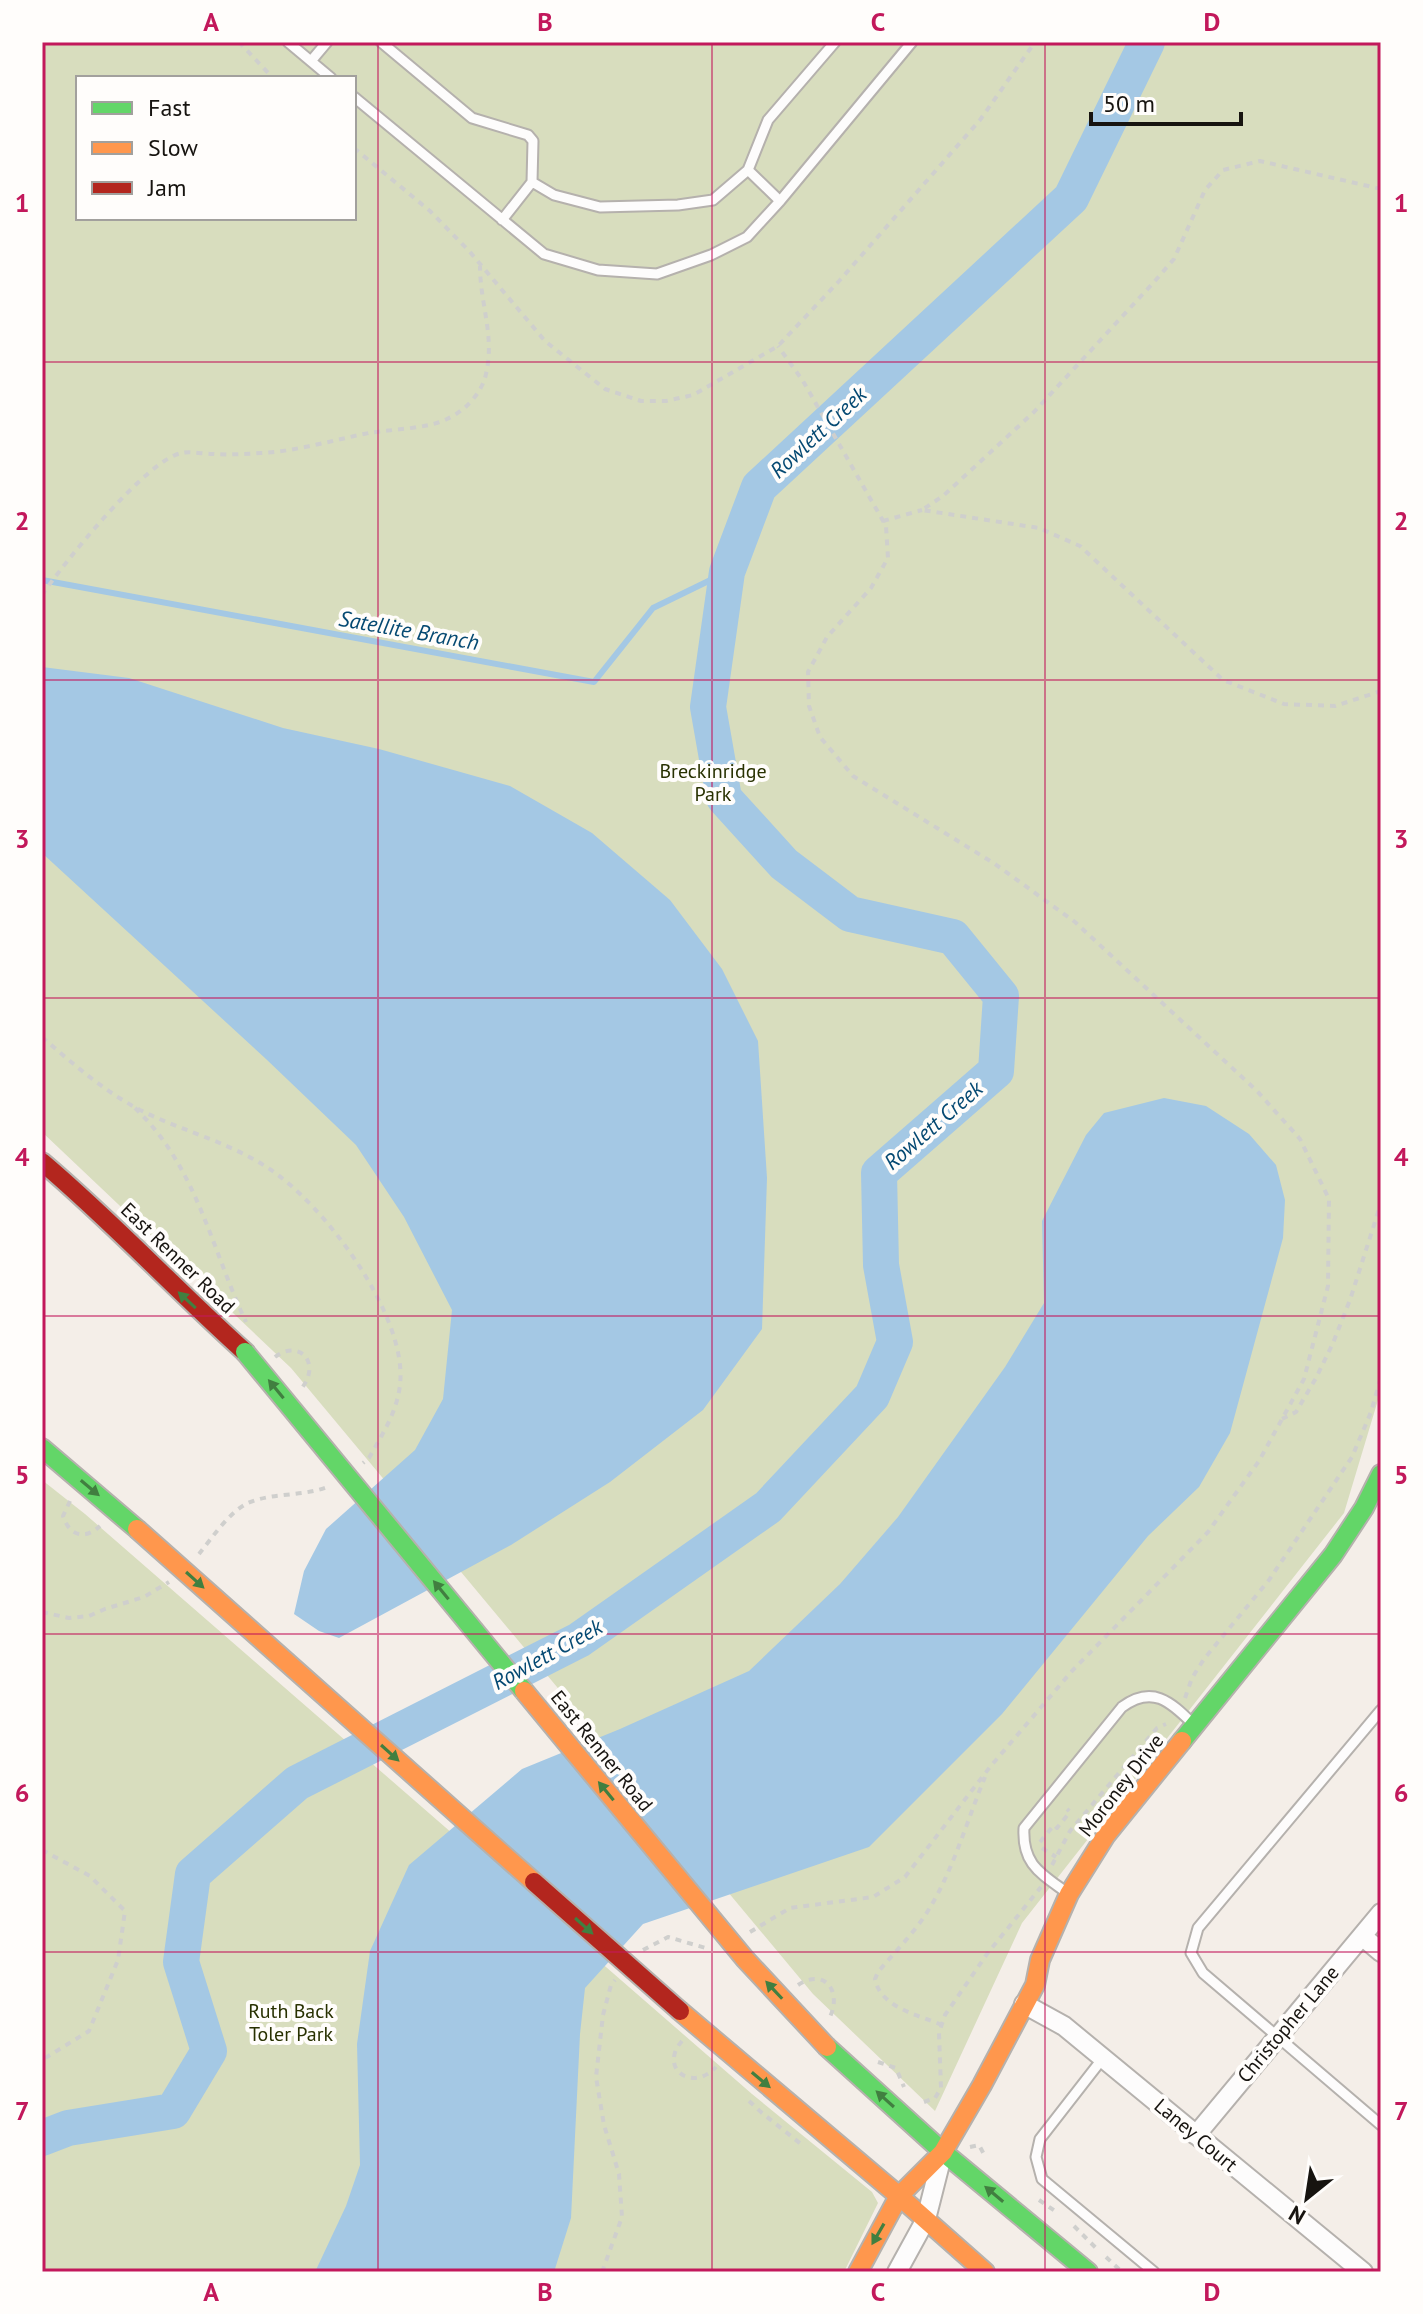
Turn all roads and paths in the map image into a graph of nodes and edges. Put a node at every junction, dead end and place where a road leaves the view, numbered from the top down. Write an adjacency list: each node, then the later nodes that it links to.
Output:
1 (239, 42): 8 (path)
2 (288, 42): 7 (lane)
3 (327, 42): 7 (lane)
4 (381, 42): 12 (lane)
5 (835, 42): 11 (lane)
6 (912, 42): 14 (lane)
7 (311, 61): 9 (lane)
8 (271, 76)
9 (329, 76)
10 (356, 99): 15 (lane)
11 (748, 170): 12 (lane); 14 (lane)
12 (532, 182): 15 (lane)
13 (1381, 189): 18 (path)
14 (780, 201): 15 (lane)
15 (502, 220)
16 (480, 264): 20 (path)
17 (778, 346): 19 (path)
18 (922, 510): 19 (path); 21 (path)
19 (883, 521): 29 (path)
20 (42, 594)
21 (1381, 691)
22 (131, 1104): 25 (path)
23 (42, 1162): 62 (main road, East Renner Road, one-way to 23, bridge)
24 (1381, 1203): 29 (path)
25 (249, 1328)
26 (266, 1352): 28 (path)
27 (1381, 1377): 34 (path)
28 (297, 1393)
29 (1282, 1419): 37 (path)
30 (42, 1448): 63 (main road, one-way to 63, bridge)
31 (1381, 1474): 36 (main road, Moroney Drive)
32 (73, 1496): 33 (path)
33 (104, 1523)
34 (1178, 1709): 36 (lane); 40 (path); 41 (lane)
35 (1381, 1710): 54 (lane)
36 (1195, 1726): 42 (main road, Moroney Drive)
37 (987, 1771): 44 (path); 53 (path)
38 (1067, 1809): 40 (path)
39 (42, 1850): 57 (path)
40 (1056, 1857): 41 (path)
41 (1046, 1877): 42 (lane); 53 (path)
42 (1069, 1894): 51 (main road, Moroney Drive)
43 (1381, 1913): 45 (street, Christopher Lane)
44 (747, 1933)
45 (1362, 1936): 48 (street); 54 (street, Christopher Lane)
46 (713, 1950): 47 (path)
47 (639, 1952)
48 (1381, 1952)
49 (621, 1974): 65 (path)
50 (792, 1989): 52 (path)
51 (1024, 2004): 56 (street, Laney Court); 62 (main road, Moroney Drive)
52 (825, 2024)
53 (942, 2025): 59 (path)
54 (1279, 2035): 60 (lane); 61 (street, Christopher Lane)
55 (684, 2039): 58 (path)
56 (1103, 2058): 61 (street, Laney Court); 70 (lane)
57 (42, 2060)
58 (716, 2067)
59 (924, 2102)
60 (1381, 2125)
61 (1196, 2135): 71 (street, Laney Court)
62 (943, 2152): 63 (main road, Moroney Drive); 64 (street, Moroney Drive); 69 (main road, East Renner Road, one-way to 62)
63 (899, 2196): 64 (main road); 66 (main road, Moroney Drive, one-way to 66)
64 (926, 2219): 67 (street, Moroney Drive); 68 (main road)
65 (602, 2272)
66 (858, 2272)
67 (897, 2272)
68 (985, 2272)
69 (1088, 2272)
70 (1154, 2272)
71 (1363, 2272)

